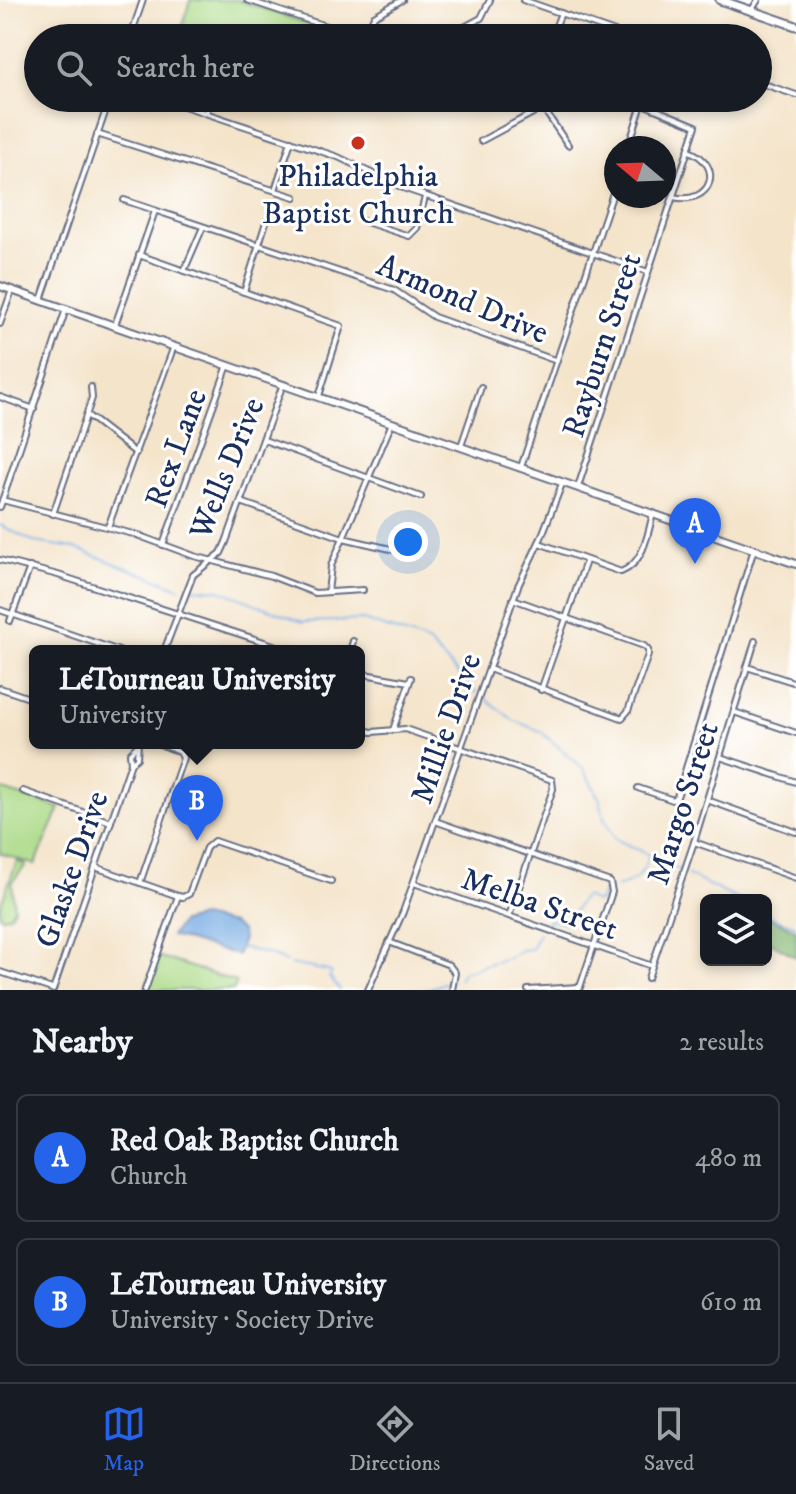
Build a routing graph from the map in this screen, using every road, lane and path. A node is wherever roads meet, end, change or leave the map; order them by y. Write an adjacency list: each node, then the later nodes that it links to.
1 (143, 0): 13 (street)
2 (247, 0): 14 (street)
3 (402, 0): 10 (street)
4 (490, 0): 16 (street)
5 (523, 0): 12 (street)
6 (720, 0): 11 (main road)
7 (751, 0): 11 (street)
8 (758, 0): 11 (street)
9 (380, 3): 10 (street)
10 (383, 10): 15 (street)
11 (751, 11): 19 (main road)
12 (561, 13): 17 (street); 18 (street)
13 (135, 24)
14 (320, 24)
15 (370, 24)
16 (470, 24)
17 (557, 24)
18 (592, 24)
19 (796, 26)
20 (772, 87): 21 (street)
21 (796, 95)
22 (105, 112): 29 (street)
23 (203, 112): 28 (street)
24 (535, 112): 32 (street)
25 (546, 112): 33 (street)
26 (639, 112): 30 (street)
27 (666, 112): 34 (street, Rayburn Street)
28 (206, 113): 31 (street)
29 (97, 134): 36 (street); 55 (street)
30 (632, 136)
31 (291, 141): 36 (street); 37 (street)
32 (481, 141)
33 (568, 145)
34 (689, 151): 35 (street, Rayburn Street); 39 (street)
35 (676, 188)
36 (275, 190): 38 (street)
37 (425, 196): 44 (street); 48 (street)
38 (295, 197)
39 (676, 197)
40 (124, 200): 43 (street, Armond Drive)
41 (608, 208): 48 (street)
42 (669, 208): 51 (street, Rayburn Street)
43 (155, 211): 46 (street, Armond Drive); 49 (street)
44 (363, 221)
45 (266, 222): 47 (street)
46 (203, 227): 47 (street, Armond Drive); 50 (street)
47 (259, 245): 54 (street); 60 (street, Armond Drive)
48 (593, 252): 51 (street); 60 (street)
49 (139, 255): 50 (street); 58 (street)
50 (184, 271): 54 (street)
51 (648, 272): 76 (street, Rayburn Street)
52 (0, 286): 53 (street)
53 (12, 290): 55 (street); 57 (street)
54 (244, 292): 65 (street)
55 (41, 300): 56 (street)
56 (66, 309): 58 (street); 67 (street)
57 (0, 324)
58 (115, 325): 59 (street)
59 (174, 346): 61 (street); 72 (street)
60 (557, 361): 73 (street)
61 (228, 365): 62 (street); 86 (street, Rex Lane)
62 (283, 384): 65 (street); 70 (street, Wells Drive)
63 (91, 387): 68 (street)
64 (481, 387): 71 (street)
65 (319, 396): 69 (street)
66 (0, 397): 67 (street)
67 (34, 409): 78 (street)
68 (87, 415): 72 (street); 82 (street)
69 (393, 422): 71 (street); 74 (street)
70 (264, 440): 74 (street); 79 (street, Wells Drive)
71 (461, 446): 73 (street)
72 (136, 453): 83 (street)
73 (521, 467): 75 (street)
74 (369, 478): 77 (street); 84 (street)
75 (563, 482): 76 (street); 85 (street, Millie Drive)
76 (578, 487): 81 (street)
77 (421, 497)
78 (2, 500): 80 (street); 82 (street)
79 (241, 502): 84 (street); 90 (street, Wells Drive)
80 (0, 507)
81 (653, 513): 87 (street); 91 (street)
82 (53, 514): 83 (street)
83 (108, 527): 86 (street)
84 (343, 538): 88 (street); 95 (street)
85 (539, 543): 91 (street); 96 (street, Millie Drive)
86 (163, 545): 90 (street)
87 (754, 549): 92 (street); 124 (street)
88 (395, 550)
89 (0, 560): 93 (street)
90 (212, 561): 95 (street); 98 (street, Wells Drive)
91 (586, 561): 100 (street)
92 (796, 564)
93 (30, 567): 98 (street); 99 (street)
94 (363, 590): 95 (street)
95 (328, 592)
96 (513, 599): 100 (street); 109 (street, Millie Drive)
97 (0, 610): 99 (street)
98 (178, 612): 105 (street, Wells Drive); 106 (street)
99 (13, 614): 101 (street); 104 (street)
100 (566, 619): 113 (street); 113 (street)
101 (10, 621)
102 (353, 641): 107 (street)
103 (755, 641): 108 (street, Margo Street)
104 (102, 645)
105 (166, 645)
106 (274, 645)
107 (352, 645)
108 (747, 667): 111 (street); 115 (street, Margo Street)
109 (489, 669): 113 (street); 119 (street, Millie Drive)
110 (365, 674): 117 (street)
111 (796, 683)
112 (0, 688): 114 (street)
113 (541, 690)
114 (29, 698)
115 (734, 712): 118 (street); 122 (street, Margo Street)
116 (365, 730): 117 (street)
117 (393, 730): 119 (street)
118 (796, 733)
119 (461, 748): 127 (street, Millie Drive); 131 (street)
120 (138, 749): 128 (street, Glaske Drive)
121 (174, 749): 135 (street)
122 (720, 757): 123 (street); 126 (street, Margo Street)
123 (796, 782)
124 (638, 788)
125 (23, 791): 128 (street)
126 (707, 800): 129 (street); 130 (street, Margo Street)
127 (435, 821): 131 (street); 136 (street, Millie Drive)
128 (111, 822): 132 (street, Glaske Drive)
129 (796, 832)
130 (694, 842): 133 (street); 141 (street, Margo Street)
131 (531, 854): 138 (street); 140 (street)
132 (95, 867): 135 (street); 145 (street, Glaske Drive)
133 (796, 878)
134 (331, 881): 137 (street)
135 (140, 883): 137 (street)
136 (414, 883): 138 (street, Melba Street); 139 (street, Millie Drive)
137 (178, 896): 146 (street)
138 (509, 916): 140 (street, Melba Street)
139 (389, 942): 147 (street, Millie Drive); 148 (street)
140 (592, 944): 141 (street, Melba Street); 144 (street)
141 (652, 966): 143 (street, Margo Street)
142 (0, 972): 145 (street)
143 (648, 978)
144 (579, 989): 149 (street)
145 (53, 990)
146 (145, 990)
147 (368, 990)
148 (452, 990)
149 (528, 990)

